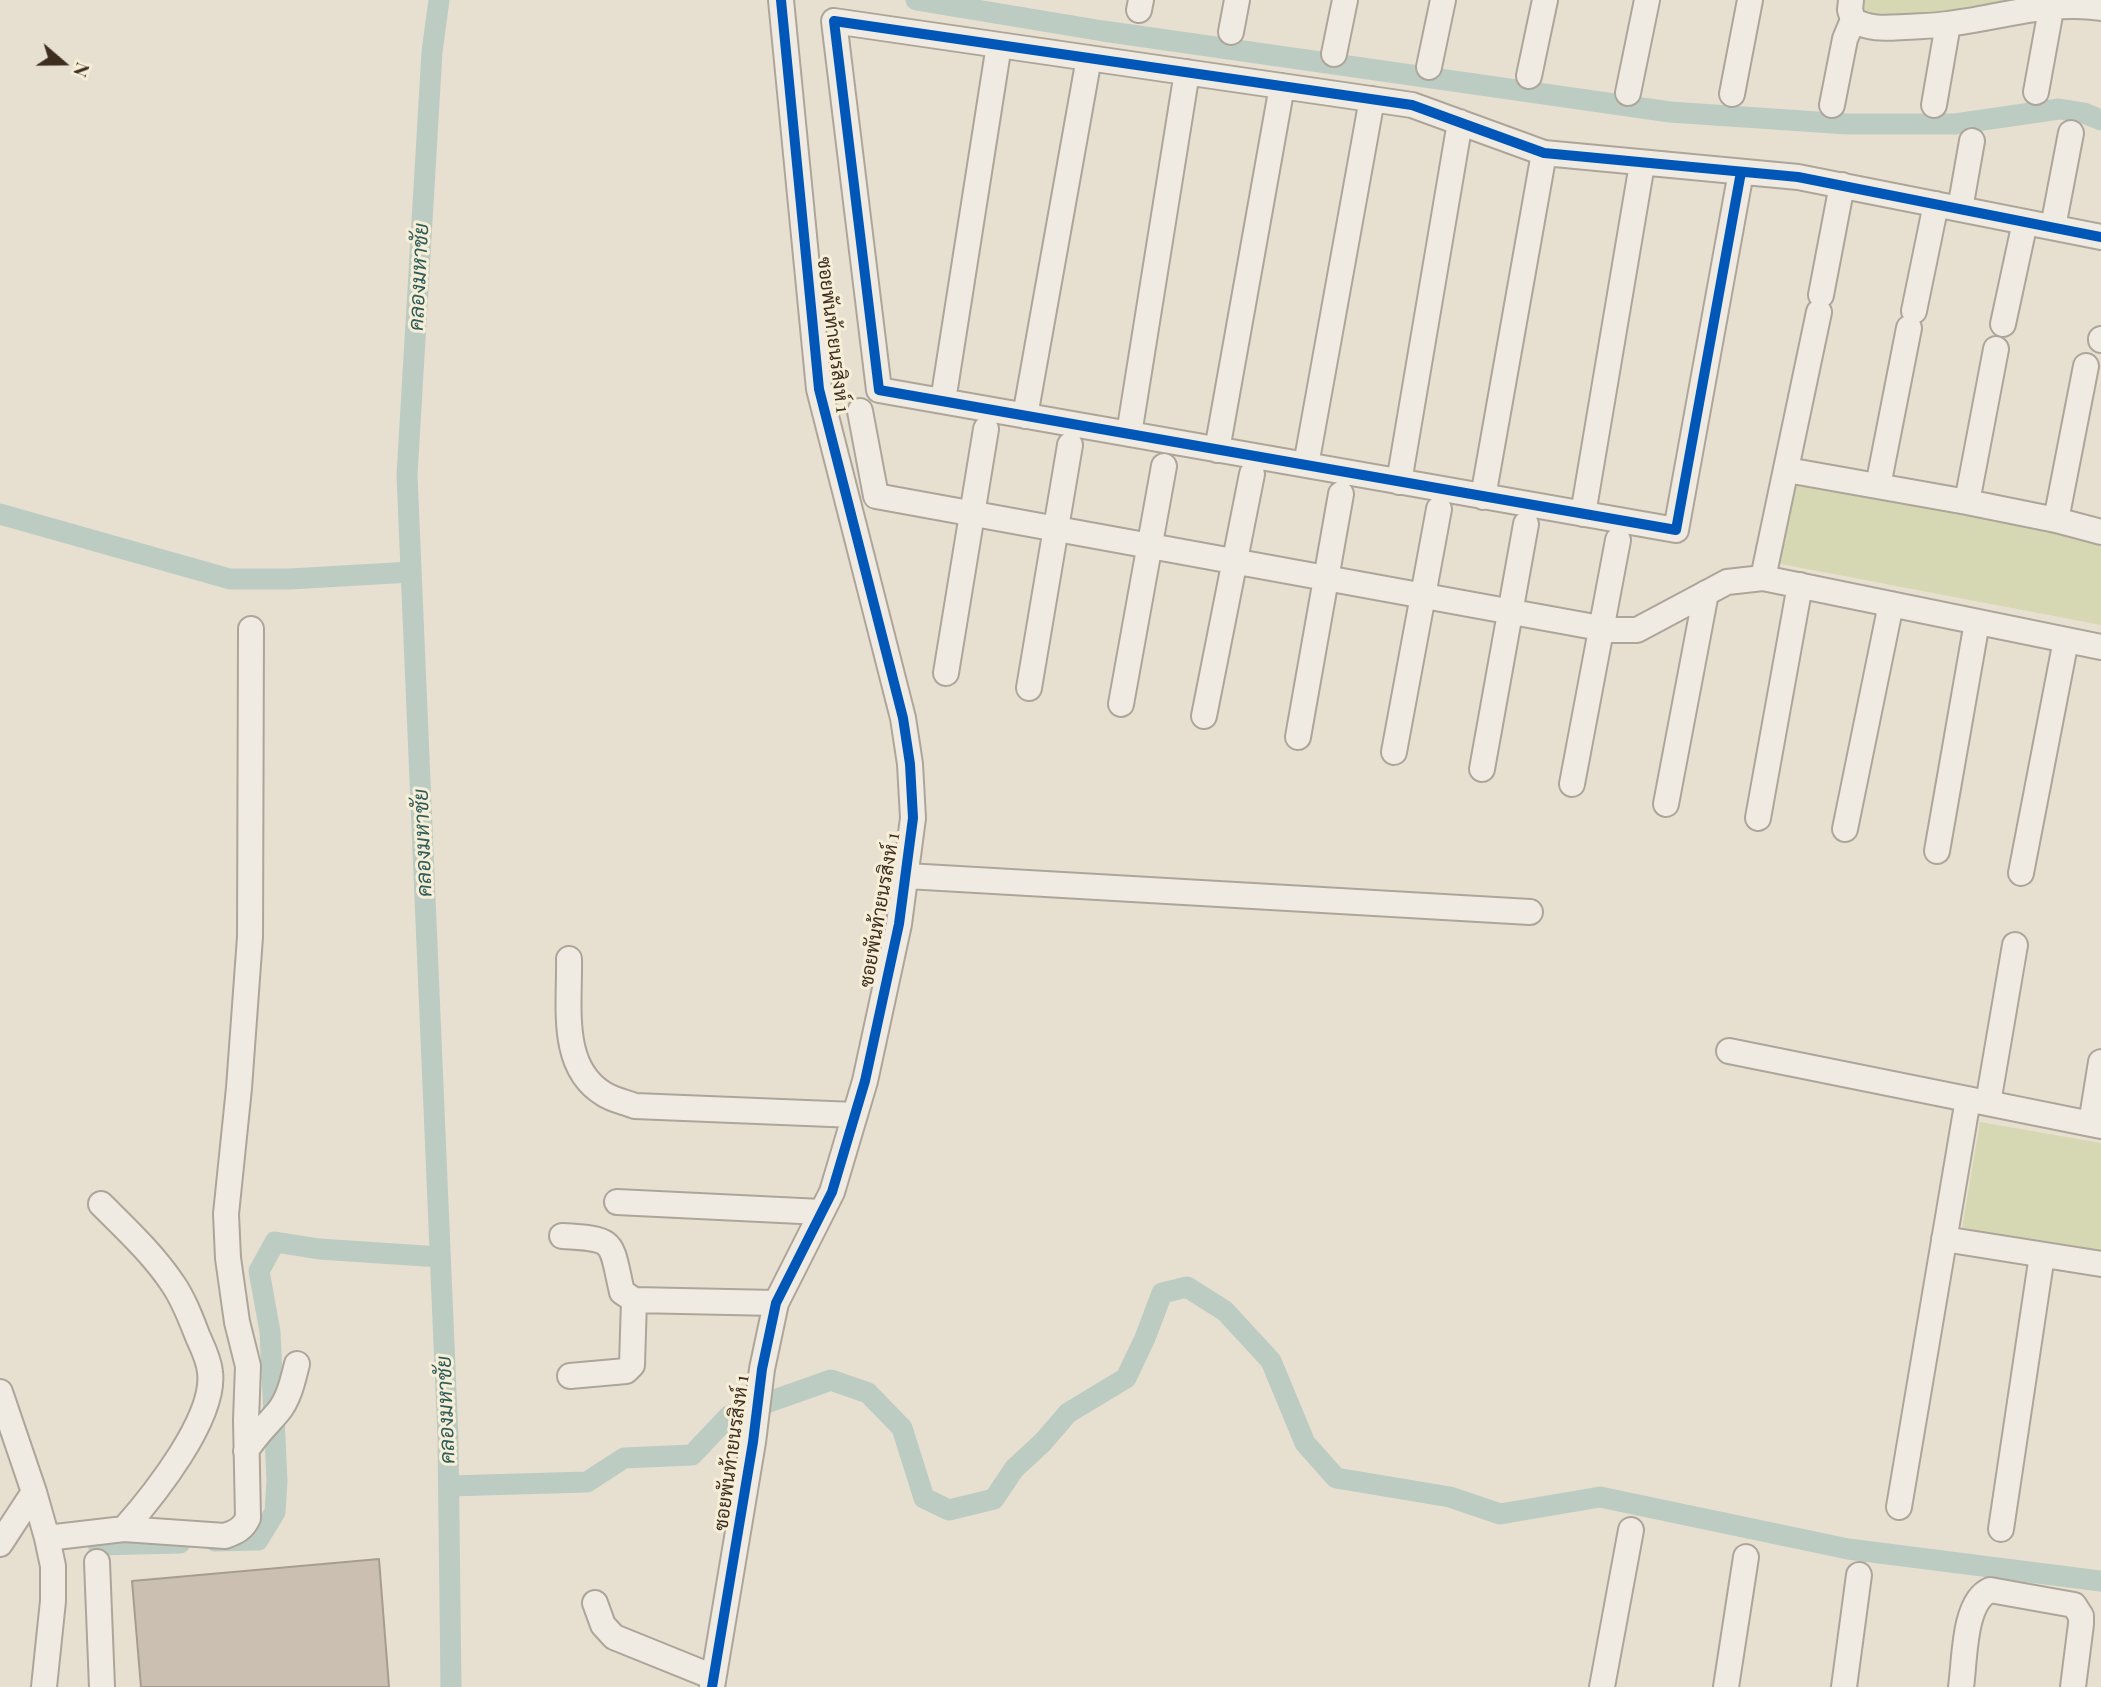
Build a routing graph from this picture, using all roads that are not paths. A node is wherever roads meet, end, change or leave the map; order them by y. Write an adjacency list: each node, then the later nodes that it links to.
1 (1237, 0): 12 (street)
2 (1345, 0): 14 (street)
3 (1443, 0): 16 (street)
4 (1545, 0): 18 (street)
5 (1647, 0): 21 (street)
6 (1750, 0): 22 (street)
7 (781, 3): 91 (street, ซอยพันท้ายนรสิงห์ 1)
8 (2052, 4): 9 (street); 11 (street); 20 (street)
9 (2101, 8)
10 (1852, 10): 11 (street); 24 (street)
11 (1948, 24): 25 (street)
12 (1231, 32)
13 (999, 45): 15 (street); 40 (street); 40 (street)
14 (1334, 54)
15 (1089, 58): 17 (street); 42 (street)
16 (1429, 68)
17 (1187, 72): 19 (street); 44 (street)
18 (1529, 76)
19 (1282, 86): 23 (street); 46 (street)
20 (2036, 92)
21 (1628, 93)
22 (1732, 94)
23 (1372, 99): 26 (street); 47 (street)
24 (1832, 105)
25 (1934, 105)
26 (1460, 122): 29 (street); 51 (street)
27 (2071, 133): 35 (street)
28 (1972, 141): 33 (street)
29 (1544, 153): 30 (street); 54 (street)
30 (1642, 164): 31 (street); 58 (street)
31 (1741, 172): 32 (street); 58 (street)
32 (1842, 185): 33 (street); 49 (street)
33 (1948, 206): 34 (street); 52 (street)
34 (2025, 222): 35 (street); 37 (street)
35 (2053, 227): 36 (street)
36 (2101, 237)
37 (2003, 324)
38 (1996, 349): 55 (street)
39 (2086, 366): 59 (street)
40 (943, 401): 42 (street)
41 (860, 411): 57 (street)
42 (1026, 416): 44 (street)
43 (986, 429): 57 (street)
44 (1129, 434): 46 (street)
45 (1070, 445): 61 (street)
46 (1217, 450): 47 (street)
47 (1306, 465): 51 (street)
48 (1164, 466): 64 (street)
49 (1787, 470): 52 (street); 67 (street)
50 (1252, 474): 65 (street)
51 (1399, 482): 54 (street)
52 (1878, 486): 55 (street)
53 (1341, 494): 66 (street)
54 (1483, 496): 58 (street)
55 (1967, 502): 59 (street)
56 (1439, 509): 70 (street)
57 (972, 514): 61 (street); 78 (street)
58 (1583, 514)
59 (2056, 520): 62 (street)
60 (1526, 524): 72 (street)
61 (1056, 529): 64 (street); 79 (street)
62 (2101, 532)
63 (1618, 540): 75 (street)
64 (1150, 546): 65 (street); 80 (street)
65 (1235, 562): 66 (street); 81 (street)
66 (1326, 578): 70 (street); 82 (street)
67 (1763, 578): 68 (street); 69 (street)
68 (1800, 585): 71 (street); 87 (street)
69 (1706, 593): 75 (street); 86 (street)
70 (1423, 596): 72 (street); 83 (street)
71 (1891, 604): 73 (street); 88 (street)
72 (1510, 612): 75 (street); 84 (street)
73 (1977, 622): 76 (street); 89 (street)
74 (251, 629): 112 (street)
75 (1602, 629): 85 (street)
76 (2066, 640): 77 (street); 90 (street)
77 (2101, 648)
78 (946, 673)
79 (1030, 688)
80 (1121, 704)
81 (1204, 716)
82 (1298, 737)
83 (1394, 752)
84 (1482, 769)
85 (1572, 784)
86 (1666, 804)
87 (1758, 818)
88 (1845, 829)
89 (1937, 851)
90 (2021, 873)
91 (907, 876): 92 (street); 98 (street, ซอยพันท้ายนรสิงห์ 1)
92 (1530, 912)
93 (2015, 945): 97 (street)
94 (569, 959): 98 (street)
95 (1729, 1051): 97 (street)
96 (2101, 1062): 99 (street)
97 (1978, 1101): 99 (street); 104 (street)
98 (855, 1115): 102 (street, ซอยพันท้ายนรสิงห์ 1)
99 (2096, 1125)
100 (617, 1202): 102 (street)
101 (101, 1204): 115 (street)
102 (821, 1212): 108 (street, ซอยพันท้ายนรสิงห์ 1)
103 (562, 1236): 107 (street)
104 (1944, 1240): 105 (street); 114 (street)
105 (2042, 1255): 106 (street); 116 (street)
106 (2101, 1264)
107 (634, 1300): 108 (street); 110 (street)
108 (776, 1303): 124 (street, ซอยพันท้ายนรสิงห์ 1)
109 (297, 1364): 112 (street)
110 (570, 1376)
111 (0, 1392): 113 (street)
112 (246, 1451): 115 (street)
113 (34, 1492): 118 (street); 119 (street)
114 (1899, 1507)
115 (124, 1529): 118 (street)
116 (2001, 1529)
117 (1631, 1530): 127 (street)
118 (47, 1538): 125 (street)
119 (0, 1544)
120 (1746, 1557): 128 (street)
121 (97, 1562): 126 (street)
122 (1859, 1575): 129 (street)
123 (595, 1603): 124 (street)
124 (713, 1682)
125 (44, 1687)
126 (102, 1687)
127 (1602, 1687)
128 (1726, 1687)
129 (1844, 1687)
130 (1961, 1687): 131 (street)
131 (2073, 1687)

